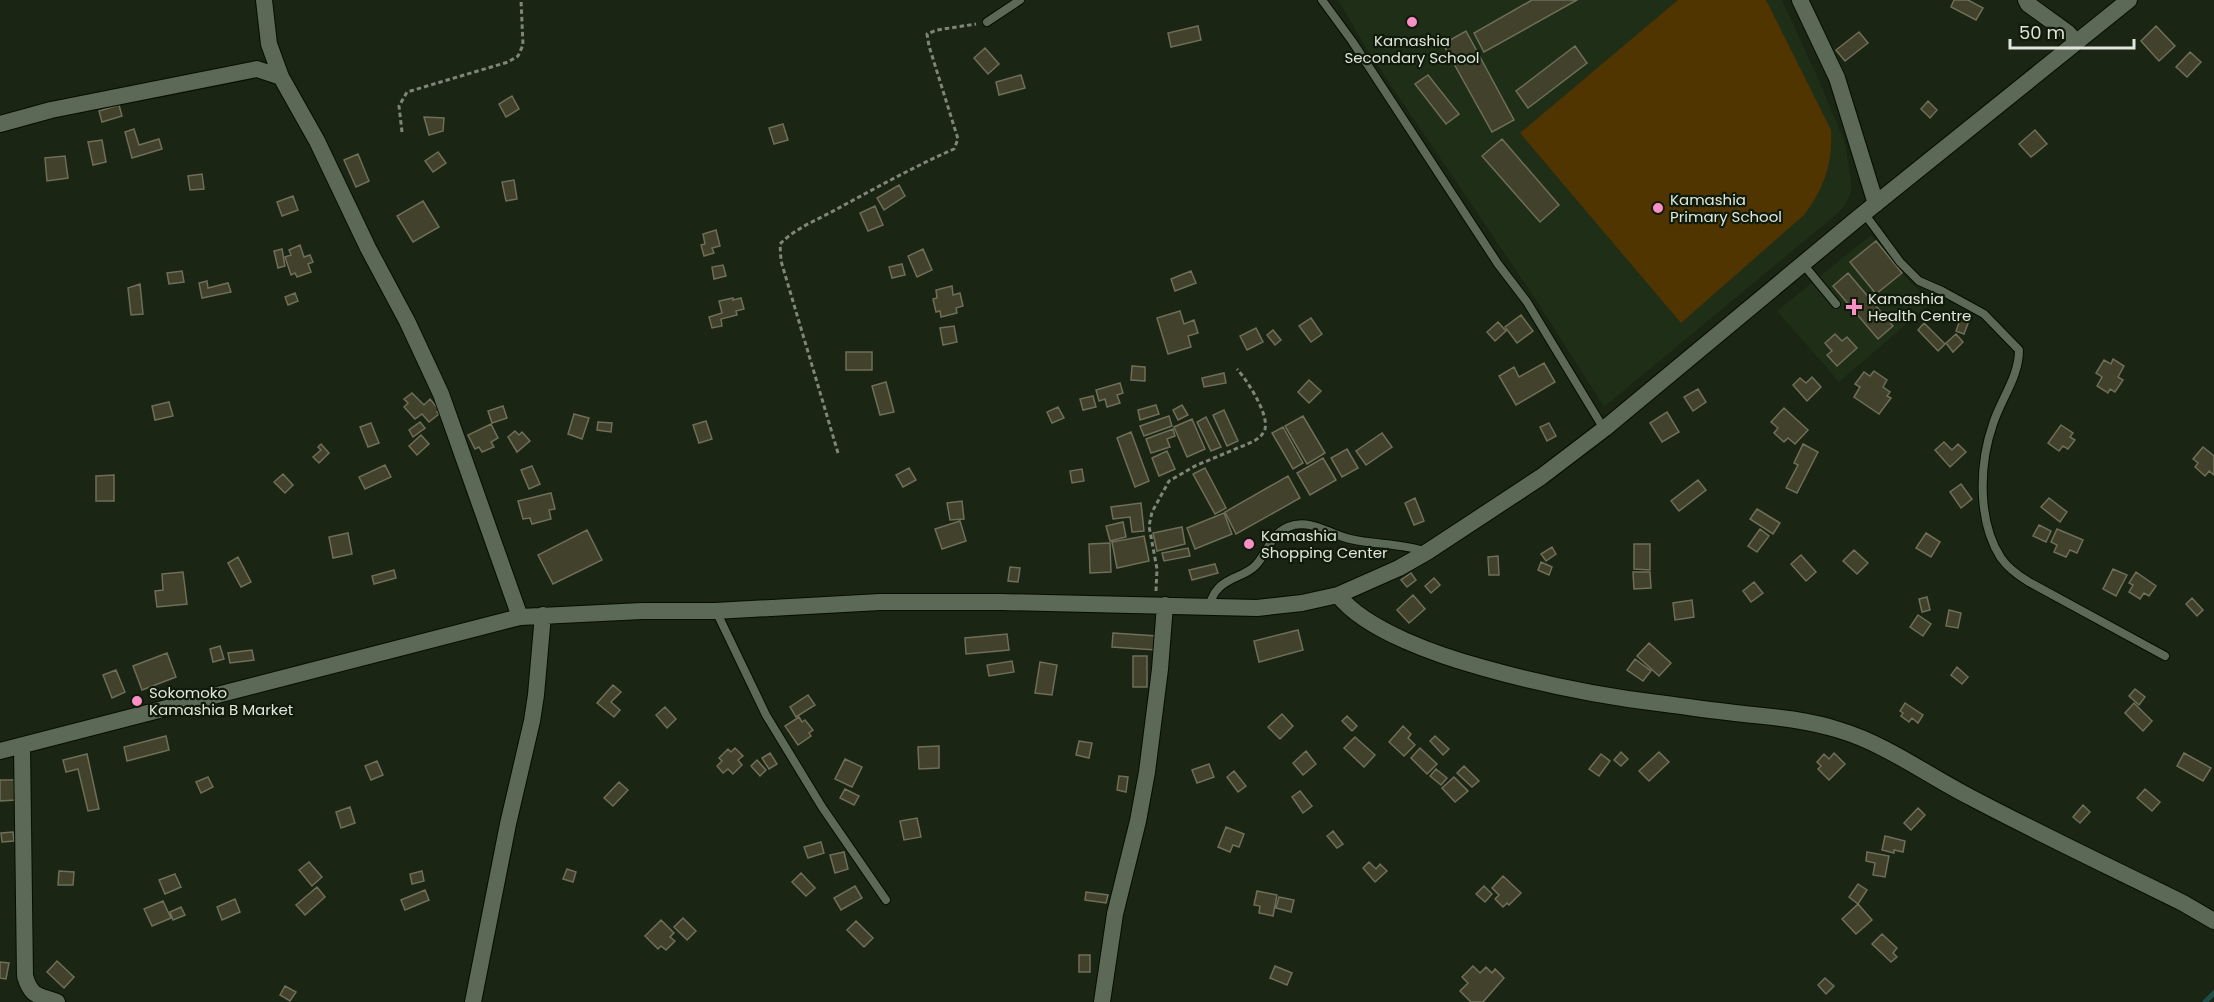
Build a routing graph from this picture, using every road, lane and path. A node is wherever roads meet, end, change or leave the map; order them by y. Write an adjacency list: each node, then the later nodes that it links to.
1 (264, 0): 10 (street)
2 (520, 0): 12 (path)
3 (1020, 0): 8 (lane)
4 (1322, 0): 17 (lane)
5 (1800, 0): 13 (street)
6 (2026, 0): 9 (street)
7 (2121, 2): 9 (street)
8 (987, 22): 18 (path)
9 (2076, 42): 13 (street)
10 (281, 77): 11 (street); 25 (street)
11 (0, 124)
12 (402, 132)
13 (1870, 208): 14 (street); 26 (lane)
14 (1803, 264): 15 (lane); 17 (street)
15 (1836, 304)
16 (1237, 369): 21 (path)
17 (1604, 429): 19 (street)
18 (838, 453)
19 (1427, 552): 20 (street); 22 (lane)
20 (1338, 595): 22 (street); 30 (street)
21 (1160, 605): 22 (street); 23 (street); 33 (street)
22 (1209, 606)
23 (715, 611): 24 (street); 29 (lane)
24 (543, 615): 25 (street); 32 (street)
25 (520, 617): 27 (street)
26 (2165, 656)
27 (22, 746): 28 (street); 31 (street)
28 (0, 752)
29 (886, 900)
30 (2214, 921)
31 (57, 1002)
32 (473, 1002)
33 (1102, 1002)

